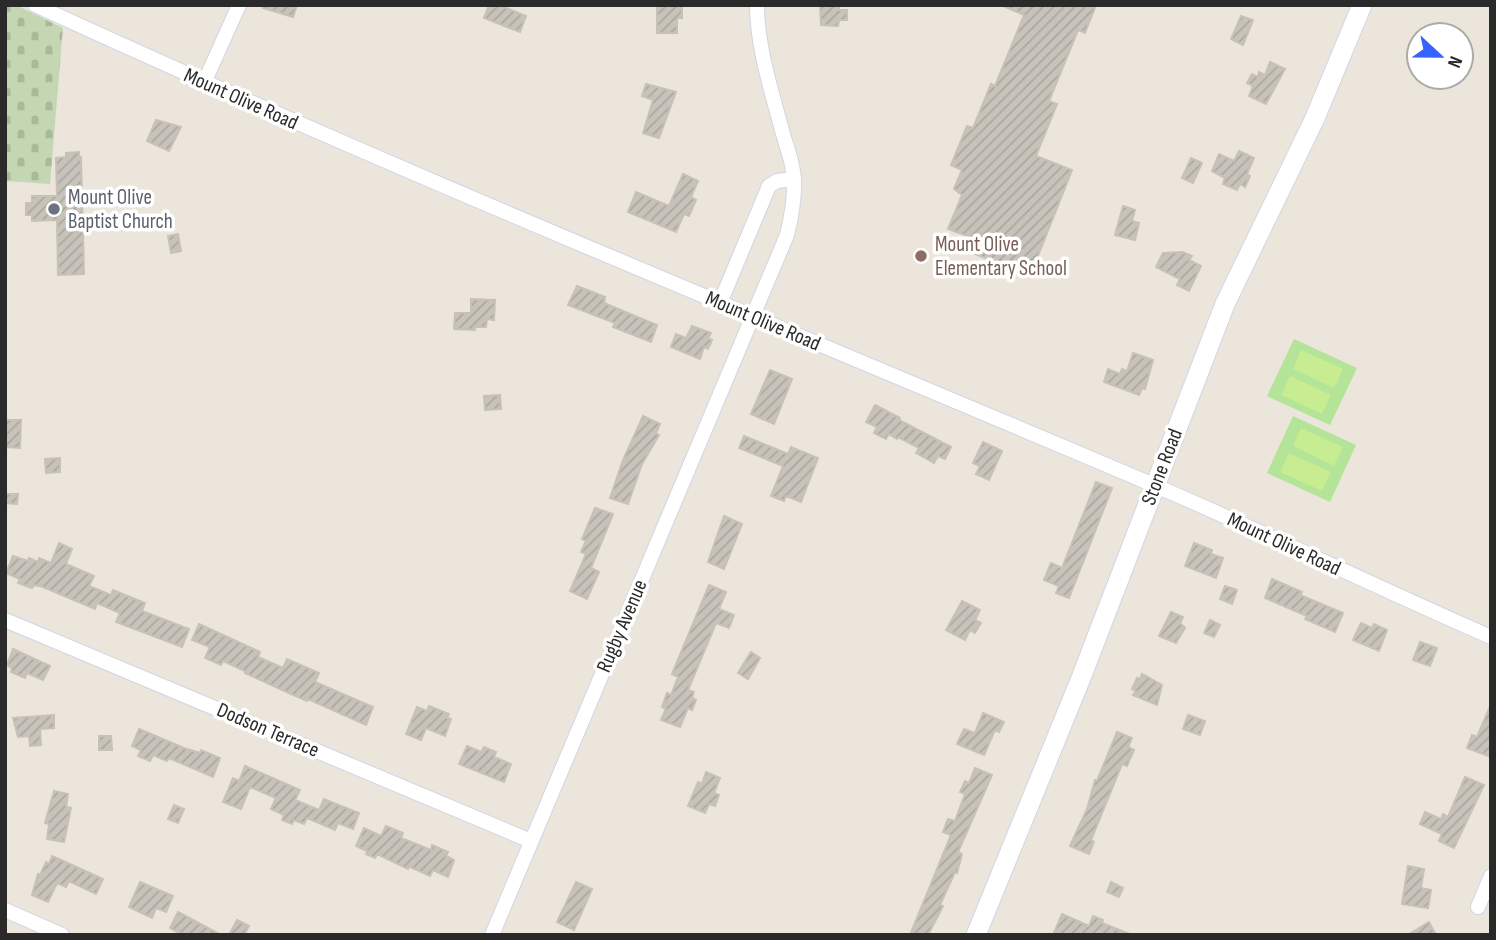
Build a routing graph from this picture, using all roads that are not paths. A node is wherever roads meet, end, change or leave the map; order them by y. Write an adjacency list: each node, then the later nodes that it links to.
1 (35, 5): 5 (street, Mount Olive Road)
2 (239, 5): 5 (street)
3 (757, 5): 6 (street, Rugby Avenue)
4 (1362, 5): 9 (street, Stone Road)
5 (204, 83): 7 (street, Mount Olive Road)
6 (793, 179): 7 (street); 8 (street, Rugby Avenue)
7 (720, 303): 8 (street, Mount Olive Road)
8 (753, 317): 9 (street, Mount Olive Road); 12 (street, Rugby Avenue)
9 (1154, 485): 11 (street, Mount Olive Road); 18 (street, Stone Road)
10 (5, 620): 12 (street, Dodson Terrace)
11 (1491, 637)
12 (531, 841): 17 (street, Rugby Avenue)
13 (1491, 876): 14 (street)
14 (1478, 907)
15 (5, 910): 16 (street)
16 (62, 935)
17 (492, 935)
18 (976, 935)

